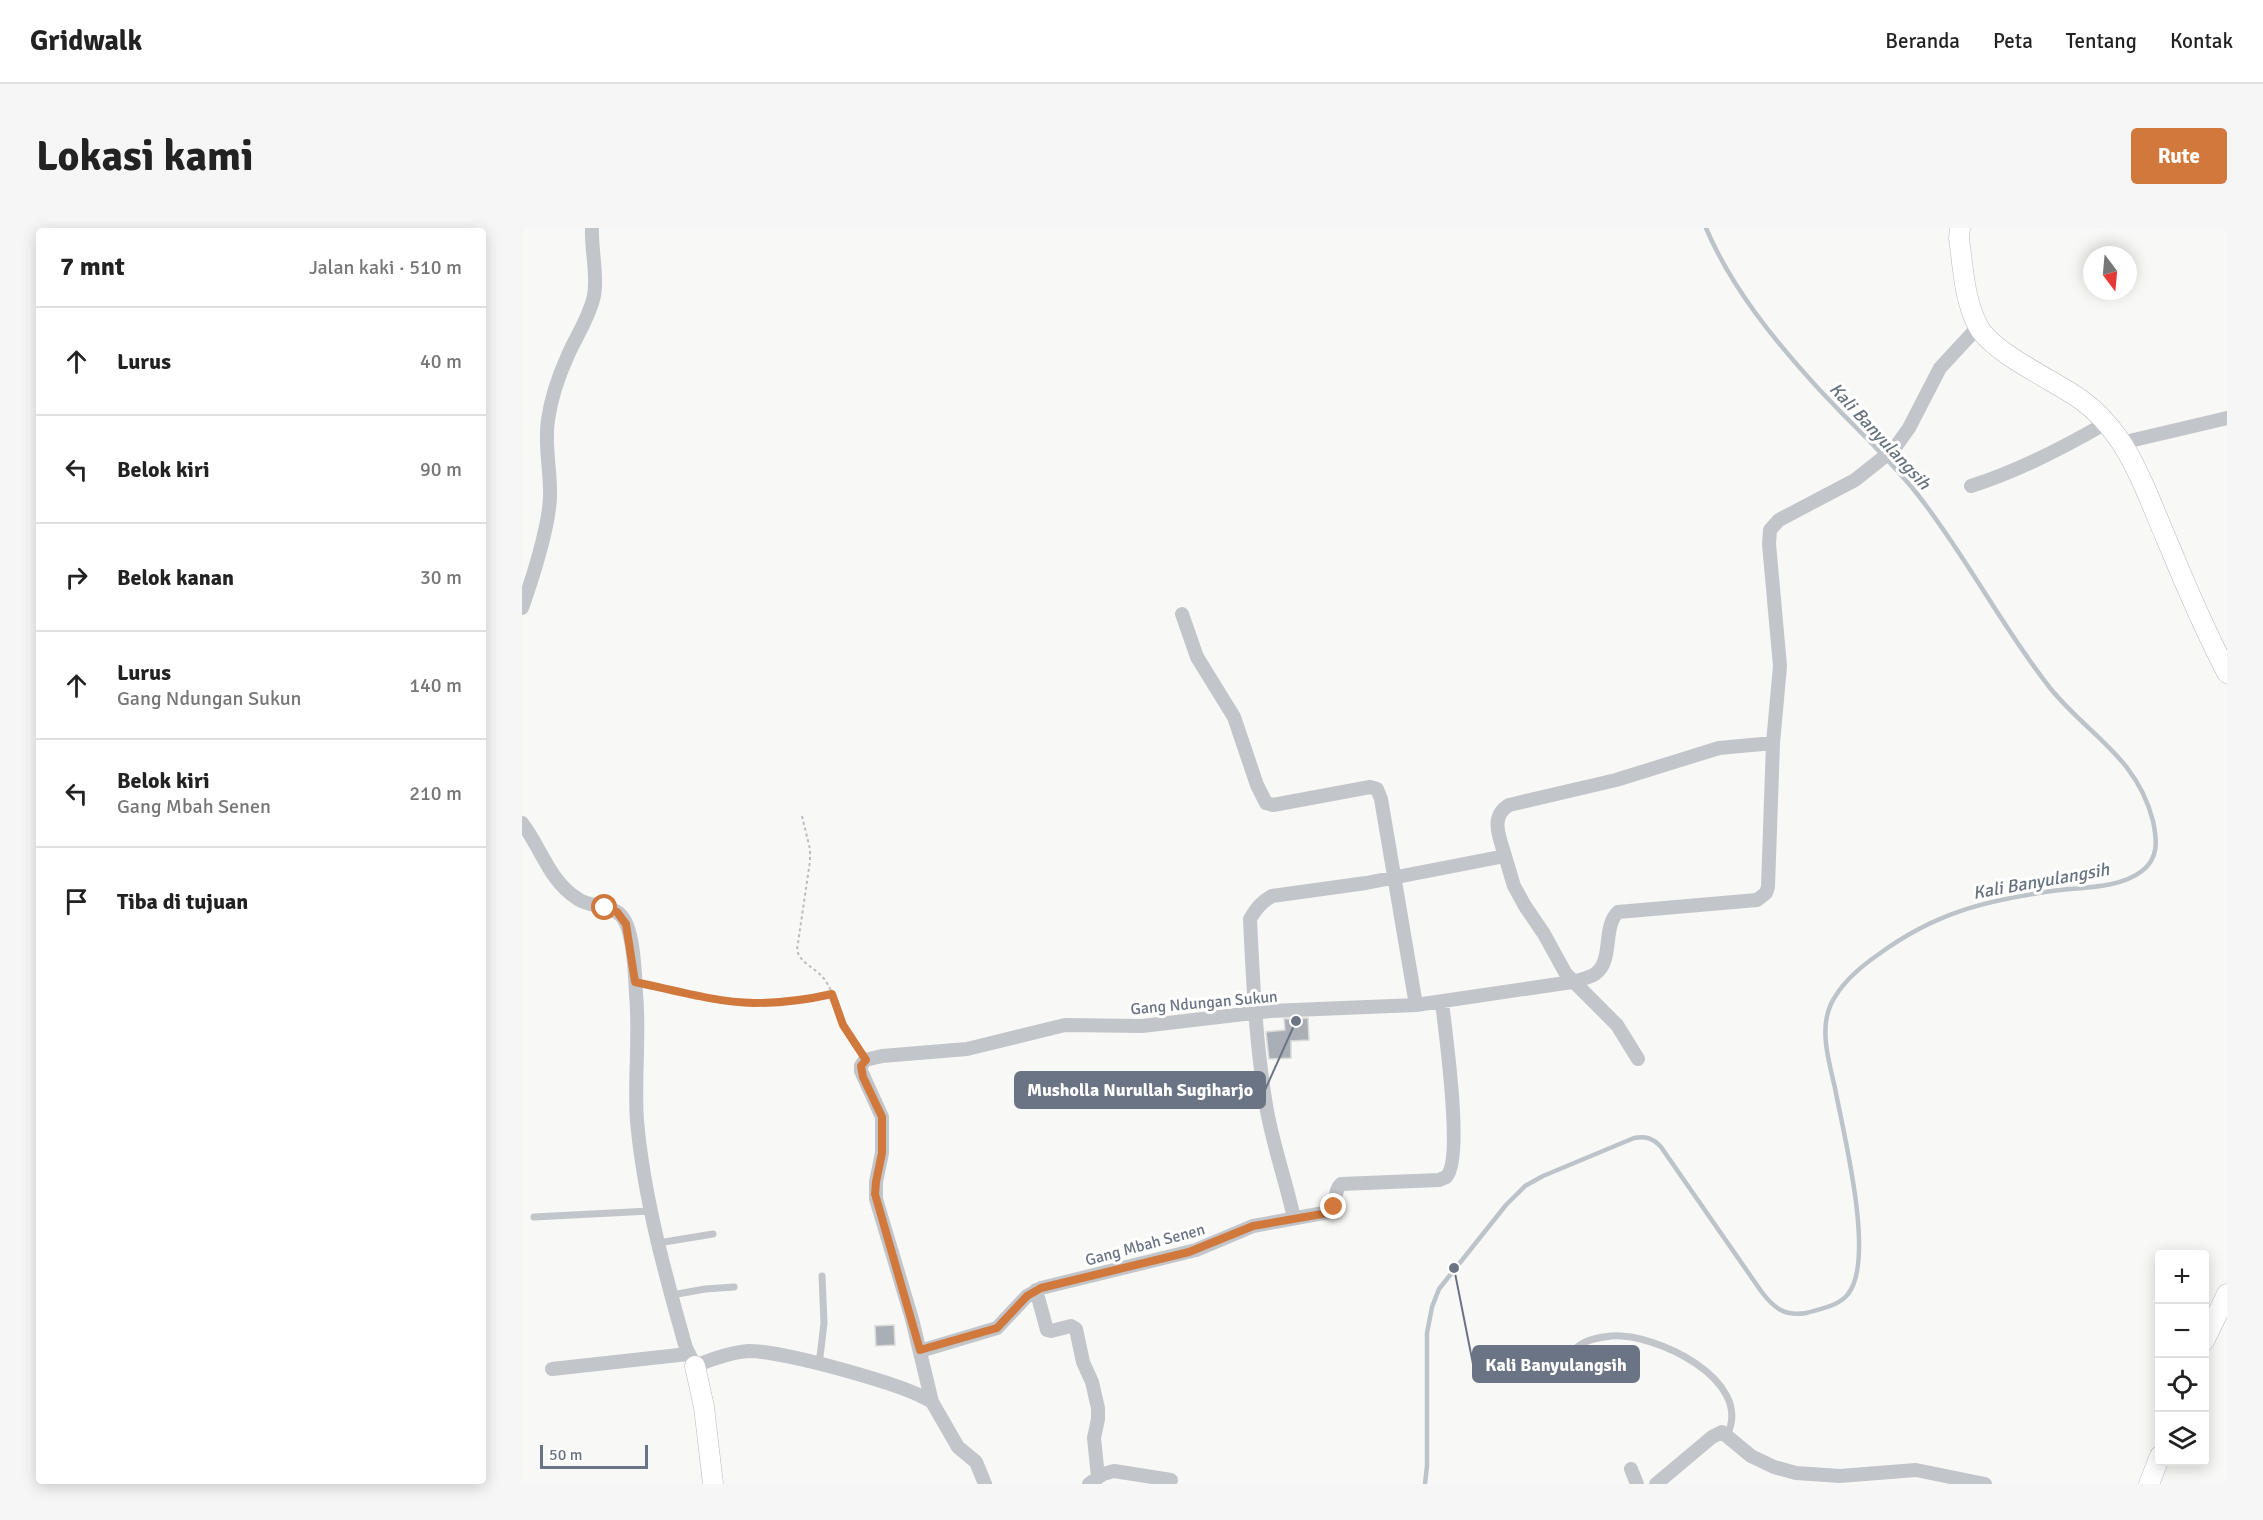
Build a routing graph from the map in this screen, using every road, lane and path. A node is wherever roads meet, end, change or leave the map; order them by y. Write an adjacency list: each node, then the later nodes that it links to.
1 (592, 228): 7 (street)
2 (1960, 228): 3 (street)
3 (1978, 327): 5 (street); 10 (street)
4 (2227, 418): 5 (street)
5 (2113, 432): 6 (street); 9 (street)
6 (1971, 486)
7 (522, 608)
8 (1182, 614): 14 (street)
9 (2227, 674)
10 (1773, 743): 13 (street); 16 (street, Gang Ndungan Sukun)
11 (802, 816): 17 (path)
12 (522, 823): 15 (street)
13 (1505, 856): 14 (street); 16 (street)
14 (1395, 877): 19 (street); 20 (street)
15 (635, 982): 17 (path); 23 (street)
16 (1572, 982): 18 (street, Gang Ndungan Sukun); 21 (street)
17 (832, 994): 22 (path)
18 (1442, 1002): 19 (street, Gang Ndungan Sukun); 25 (street, Gang Mbah Senen)
19 (1416, 1005): 20 (street, Gang Ndungan Sukun)
20 (1255, 1013): 22 (street, Gang Ndungan Sukun); 25 (street)
21 (1638, 1059)
22 (866, 1060): 34 (street)
23 (650, 1211): 24 (lane); 27 (street)
24 (534, 1217)
25 (1294, 1218): 30 (street, Gang Mbah Senen)
26 (713, 1234): 27 (lane)
27 (658, 1243): 32 (street)
28 (822, 1276): 37 (lane)
29 (735, 1287): 32 (lane)
30 (1036, 1290): 34 (street, Gang Mbah Senen); 43 (street)
31 (2227, 1294): 33 (street)
32 (672, 1295): 36 (street)
33 (2209, 1332)
34 (920, 1350): 39 (street)
35 (1524, 1358): 40 (lane)
36 (692, 1360): 37 (street); 38 (street); 45 (street)
37 (819, 1365): 39 (street)
38 (552, 1369)
39 (932, 1402): 46 (street)
40 (1727, 1435): 48 (street); 49 (street)
41 (2156, 1466): 50 (street)
42 (1631, 1469): 47 (street)
43 (1093, 1480): 44 (street)
44 (1171, 1480)
45 (713, 1484)
46 (985, 1484)
47 (1637, 1484)
48 (1656, 1484)
49 (1985, 1484)
50 (2149, 1484)

